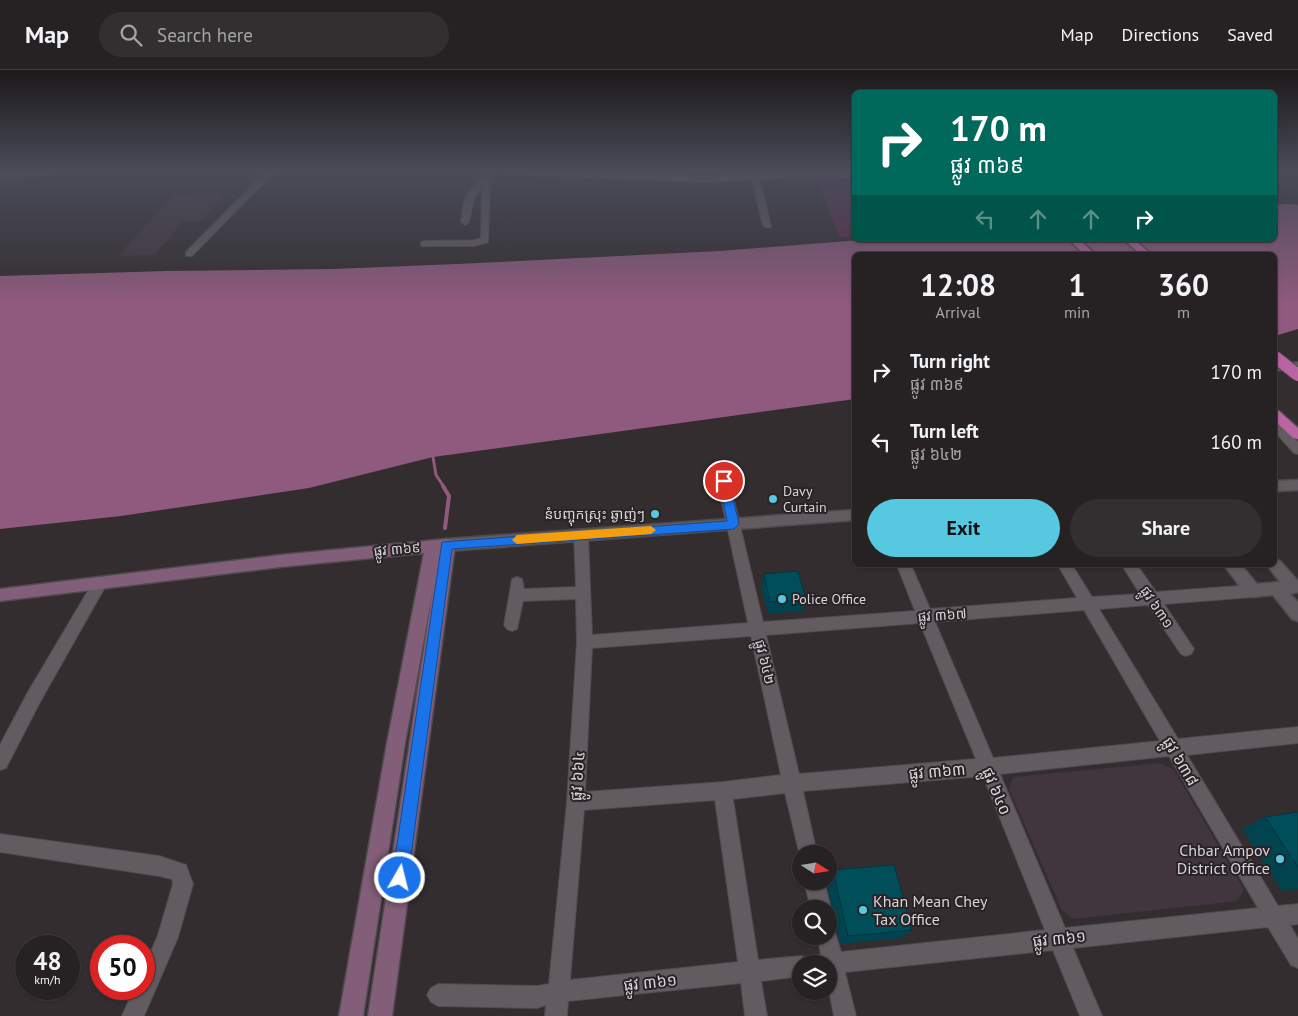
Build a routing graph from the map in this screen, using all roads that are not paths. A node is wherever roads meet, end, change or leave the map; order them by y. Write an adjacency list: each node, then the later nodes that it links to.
1 (227, 215): 12 (street)
2 (466, 215): 5 (street)
3 (485, 215): 9 (street)
4 (765, 215): 6 (street)
5 (465, 222)
6 (768, 226)
7 (1076, 242): 10 (highway)
8 (1131, 242): 11 (highway)
9 (424, 244)
10 (1088, 252)
11 (1143, 252)
12 (189, 254)
13 (1277, 358): 16 (highway, bridge)
14 (1298, 365): 15 (street)
15 (1277, 368)
16 (1298, 375)
17 (1277, 424): 19 (highway)
18 (1277, 425): 20 (street)
19 (1296, 432)
20 (1298, 450)
21 (722, 471): 25 (street, ផ្លូវ ៦៤២)
22 (1298, 485): 23 (street)
23 (1277, 486)
24 (852, 515): 25 (street, ផ្លូវ ៣៦៩)
25 (734, 524): 26 (street, ផ្លូវ ៣៦៩); 44 (street, ផ្លូវ ៦៤២)
26 (581, 535): 27 (street, ផ្លូវ ៣៦៩); 37 (street, ផ្លូវ ៦៦៤)
27 (440, 546): 33 (main road, ផ្លូវ ៣៦៩); 67 (main road); 68 (main road)
28 (905, 567): 42 (street, ផ្លូវ ៦៤០)
29 (1066, 567): 40 (street, ផ្លូវ ៦៣៨)
30 (1130, 567): 39 (street, ផ្លូវ ៦៣១)
31 (1234, 567): 36 (street)
32 (1277, 567): 34 (street)
33 (100, 583): 38 (main road, ផ្លូវ ៣៦៩); 49 (street)
34 (1296, 587): 35 (street, ផ្លូវ ៣៦៧)
35 (1277, 589): 36 (street, ផ្លូវ ៣៦៧); 41 (street)
36 (1252, 591): 39 (street, ផ្លូវ ៣៦៧)
37 (583, 592): 43 (street); 45 (street, ផ្លូវ ៦៦៤)
38 (0, 595)
39 (1152, 599): 40 (street, ផ្លូវ ៣៦៧); 46 (street, ផ្លូវ ៦៣១)
40 (1088, 604): 42 (street, ផ្លូវ ៣៦៧); 48 (street, ផ្លូវ ៦៣៨)
41 (1298, 614)
42 (924, 616): 44 (street, ផ្លូវ ៣៦៧); 50 (street, ផ្លូវ ៦៤០)
43 (512, 625)
44 (758, 629): 45 (street, ផ្លូវ ៣៦៧); 51 (street, ផ្លូវ ៦៤២)
45 (585, 642): 53 (street, ផ្លូវ ៦៦៤)
46 (1186, 649)
47 (1298, 734): 48 (street, ផ្លូវ ៣៦៣)
48 (1174, 749): 50 (street, ផ្លូវ ៣៦៣); 57 (street, ផ្លូវ ៦៣៨)
49 (0, 762)
50 (987, 767): 51 (street, ផ្លូវ ៣៦៣); 58 (street, ផ្លូវ ៦៤០)
51 (792, 783): 52 (street, ផ្លូវ ៣៦៣); 55 (street, ផ្លូវ ៦៤២)
52 (723, 791): 53 (street, ផ្លូវ ៣៦៣); 62 (street)
53 (576, 802): 63 (street, ផ្លូវ ៦៦៤)
54 (0, 843): 66 (street)
55 (806, 845)
56 (1298, 914): 57 (street, ផ្លូវ ៣៦១)
57 (1275, 917): 58 (street, ផ្លូវ ៣៦១); 59 (street, ផ្លូវ ៦៣៨)
58 (1058, 938): 60 (street, ផ្លូវ ៣៦១); 72 (street, ផ្លូវ ៦៤០)
59 (1298, 958)
60 (837, 962)
61 (792, 967): 62 (street, ផ្លូវ ៣៦១)
62 (749, 971): 63 (street, ផ្លូវ ៣៦១); 70 (street)
63 (558, 992): 65 (street, ផ្លូវ ៣៦១); 69 (street, ផ្លូវ ៦៦៤)
64 (837, 994): 71 (street)
65 (438, 995)
66 (133, 1016)
67 (351, 1016)
68 (380, 1016)
69 (556, 1016)
70 (756, 1016)
71 (845, 1016)
72 (1091, 1016)

